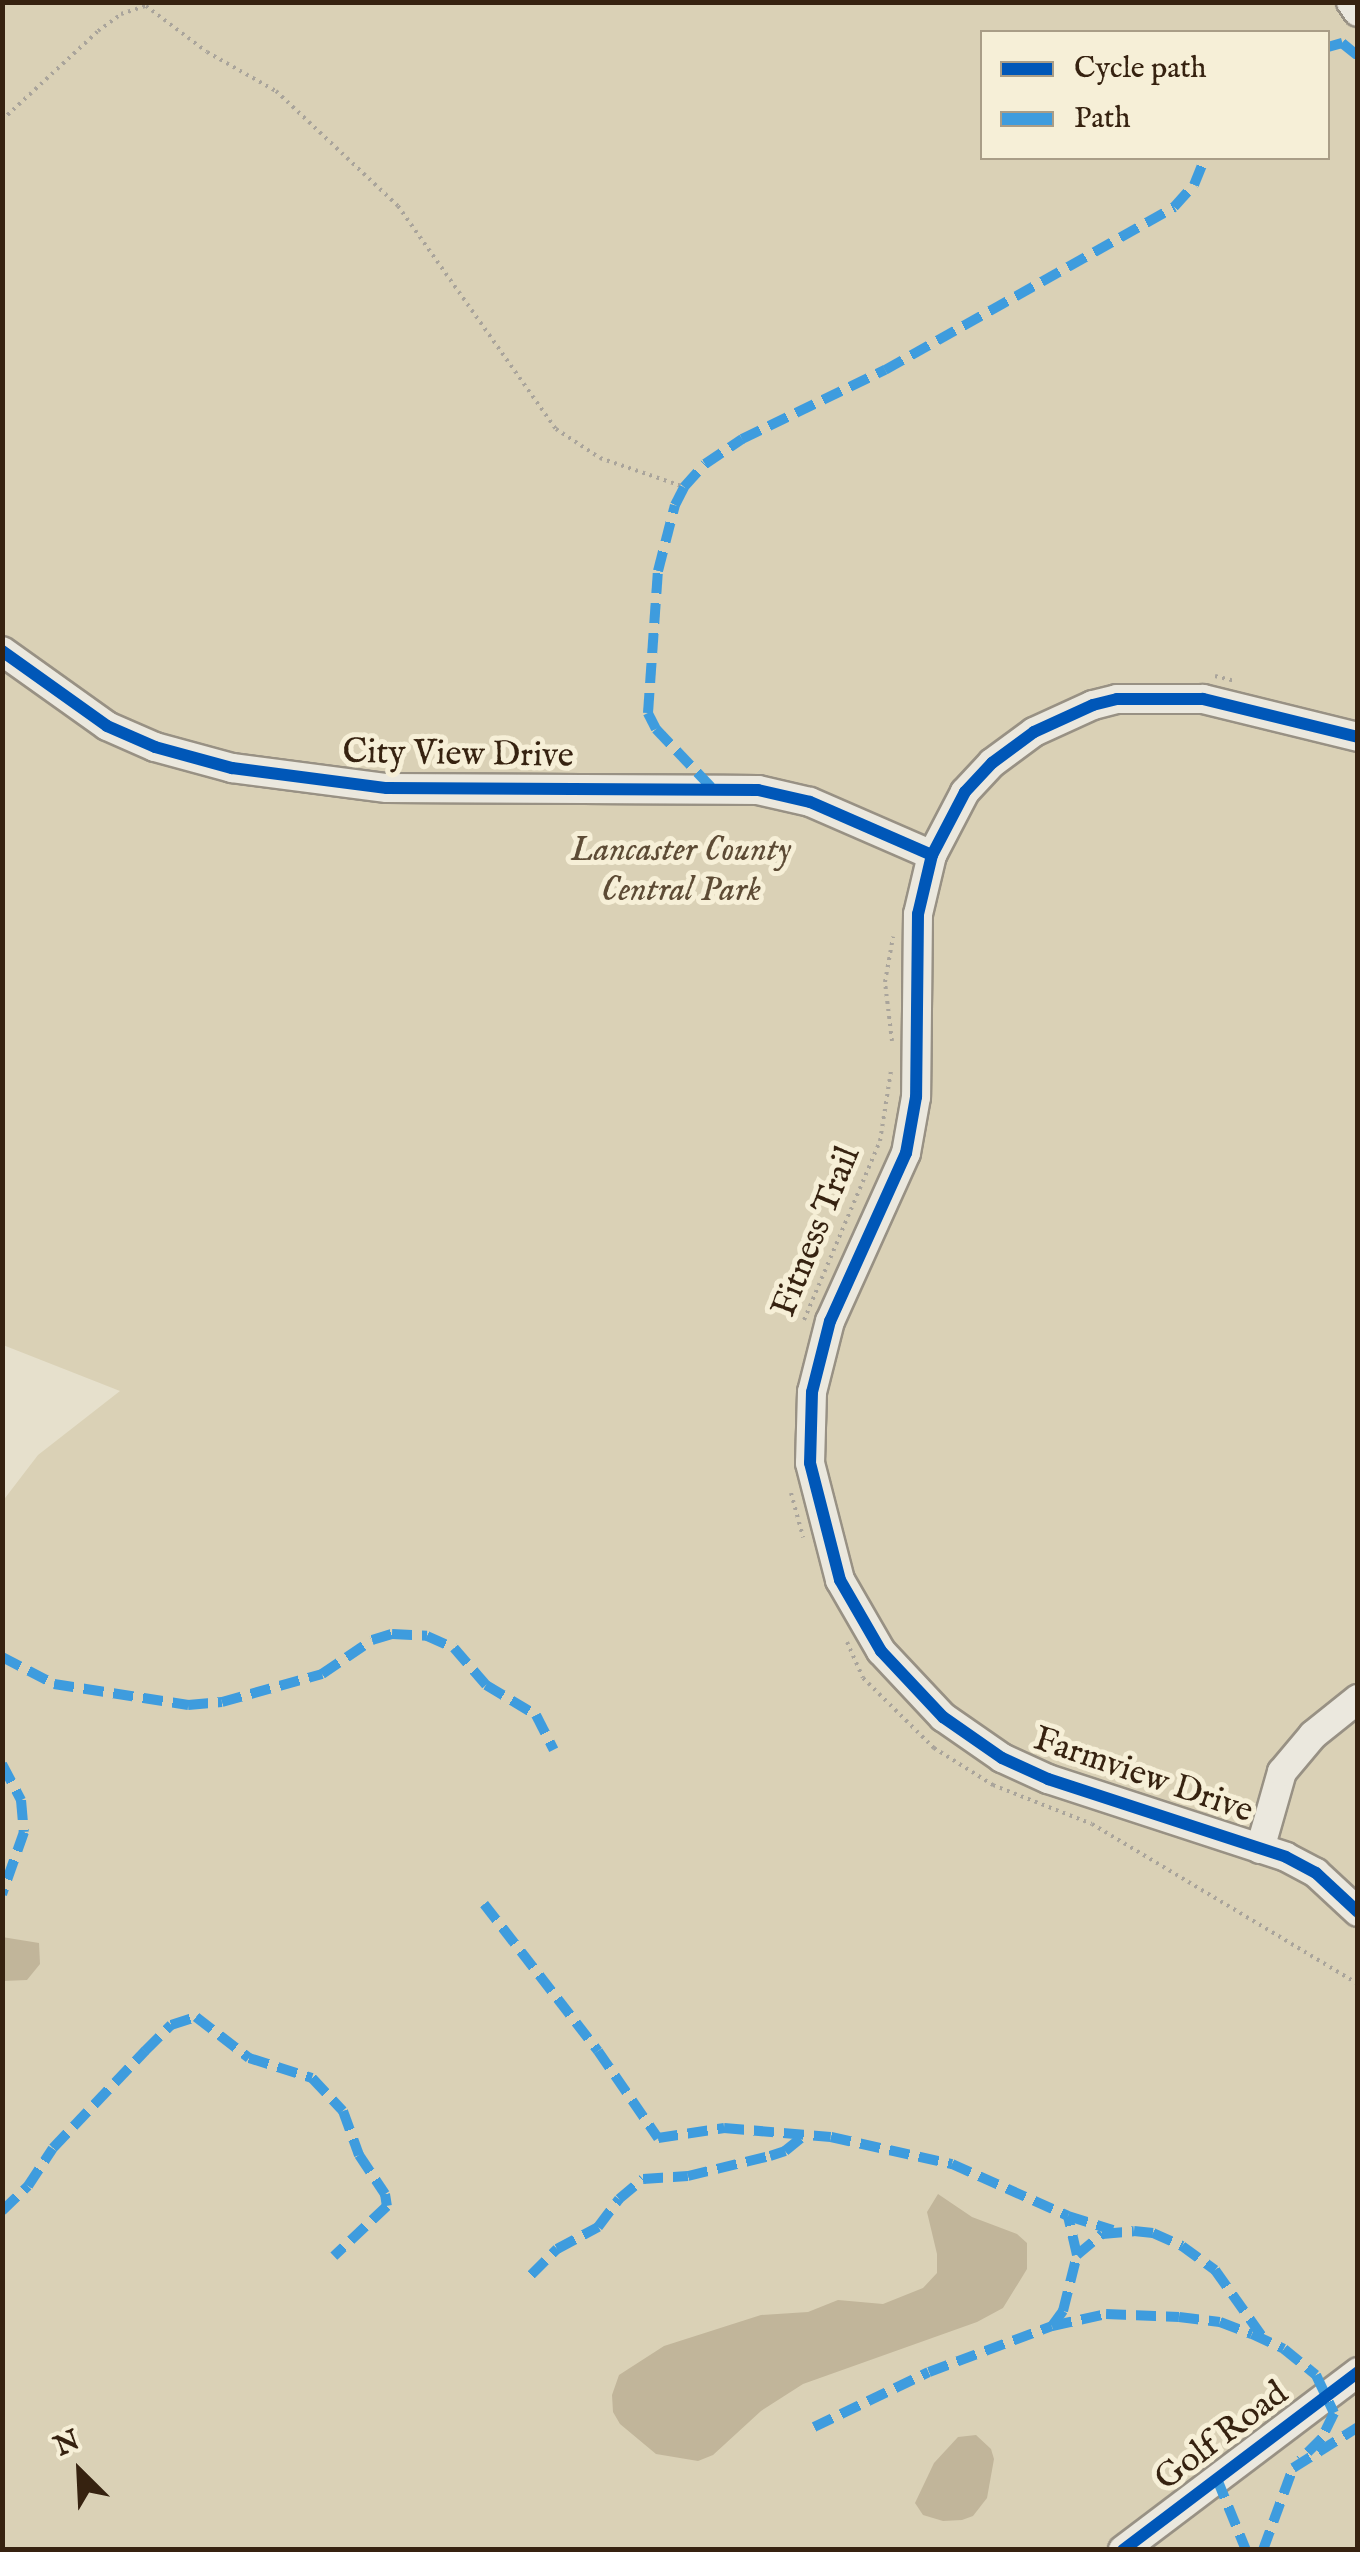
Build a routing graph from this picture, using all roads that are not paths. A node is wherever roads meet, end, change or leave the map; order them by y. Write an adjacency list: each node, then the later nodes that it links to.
1 (1352, 2): 2 (street)
2 (1358, 12)
3 (2, 651): 5 (street, City View Drive)
4 (1358, 737): 5 (street, Farmview Drive)
5 (932, 855): 7 (street, Farmview Drive)
6 (1358, 1699): 7 (street)
7 (1260, 1849): 8 (street, Farmview Drive)
8 (1358, 1912)
9 (1358, 2372): 10 (street, Golf Road)
10 (1123, 2550)

